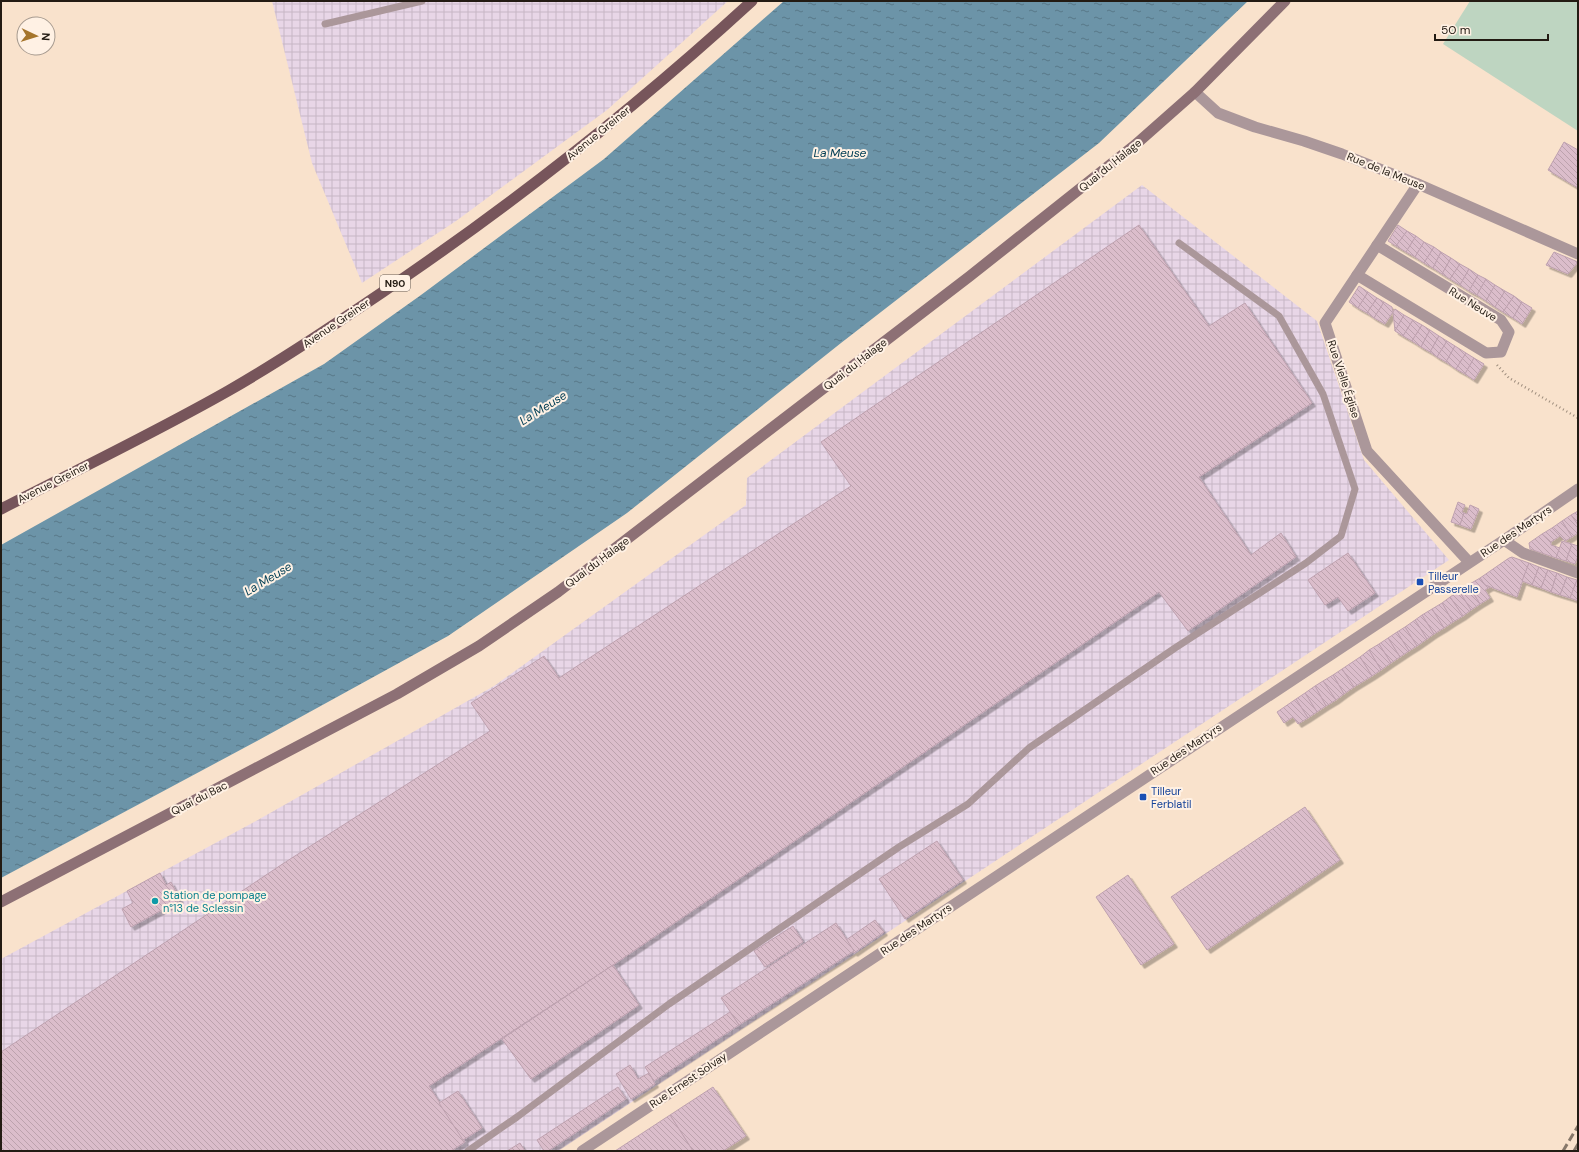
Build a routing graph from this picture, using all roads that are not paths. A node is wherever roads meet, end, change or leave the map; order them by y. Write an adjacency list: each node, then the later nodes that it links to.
1 (422, 1): 4 (lane)
2 (752, 1): 12 (main road, Avenue Greiner / N90)
3 (1285, 1): 5 (main road, Quai du Halage)
4 (325, 24)
5 (1195, 92): 6 (street, Rue de la Meuse); 16 (main road, Quai du Halage)
6 (1418, 184): 8 (street, Rue Vielle Église); 9 (street, Rue de la Meuse)
7 (1180, 243): 19 (lane)
8 (1377, 245): 10 (street, Rue Vielle Église); 10 (street, Rue Neuve)
9 (1578, 254)
10 (1357, 275): 14 (street, Rue Vielle Église)
11 (1578, 489): 13 (street, Rue des Martyrs)
12 (1, 509)
13 (1504, 540): 14 (street, Rue des Martyrs); 15 (street)
14 (1469, 562): 18 (street, Rue des Martyrs)
15 (1578, 573)
16 (397, 694): 17 (main road, Quai du Bac)
17 (1, 902)
18 (794, 1010): 20 (street, Rue Ernest Solvay)
19 (468, 1151)
20 (582, 1151)

